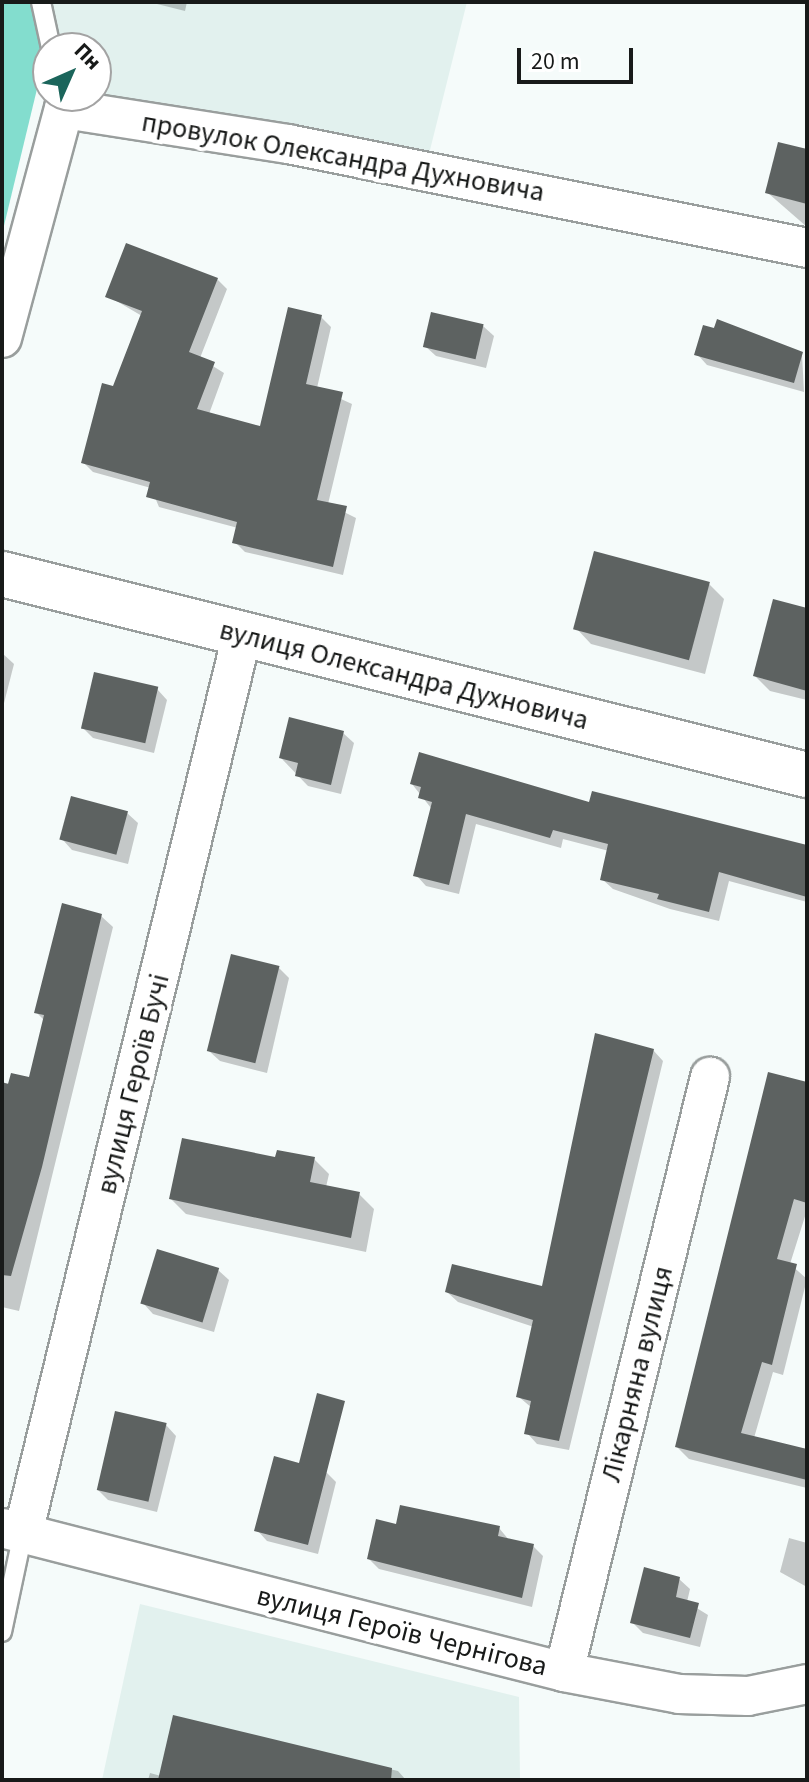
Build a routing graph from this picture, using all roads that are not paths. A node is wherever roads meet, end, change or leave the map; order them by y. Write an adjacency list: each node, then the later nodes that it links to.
1 (41, 2): 2 (lane)
2 (48, 32)
3 (112, 111): 5 (street, провулок Олександра Духновича)
4 (59, 112): 6 (street, провулок Олександра Духновича)
5 (807, 248)
6 (2, 338)
7 (2, 574): 8 (main road, вулиця Олександра Духновича)
8 (242, 635): 9 (main road, вулиця Олександра Духновича); 11 (street, вулиця Героїв Бучі)
9 (807, 775)
10 (710, 1077): 13 (street, Лікарняна вулиця)
11 (13, 1531): 12 (lane); 13 (street, вулиця Героїв Чернігова)
12 (2, 1632)
13 (564, 1672): 14 (street, вулиця Героїв Чернігова)
14 (807, 1684)

